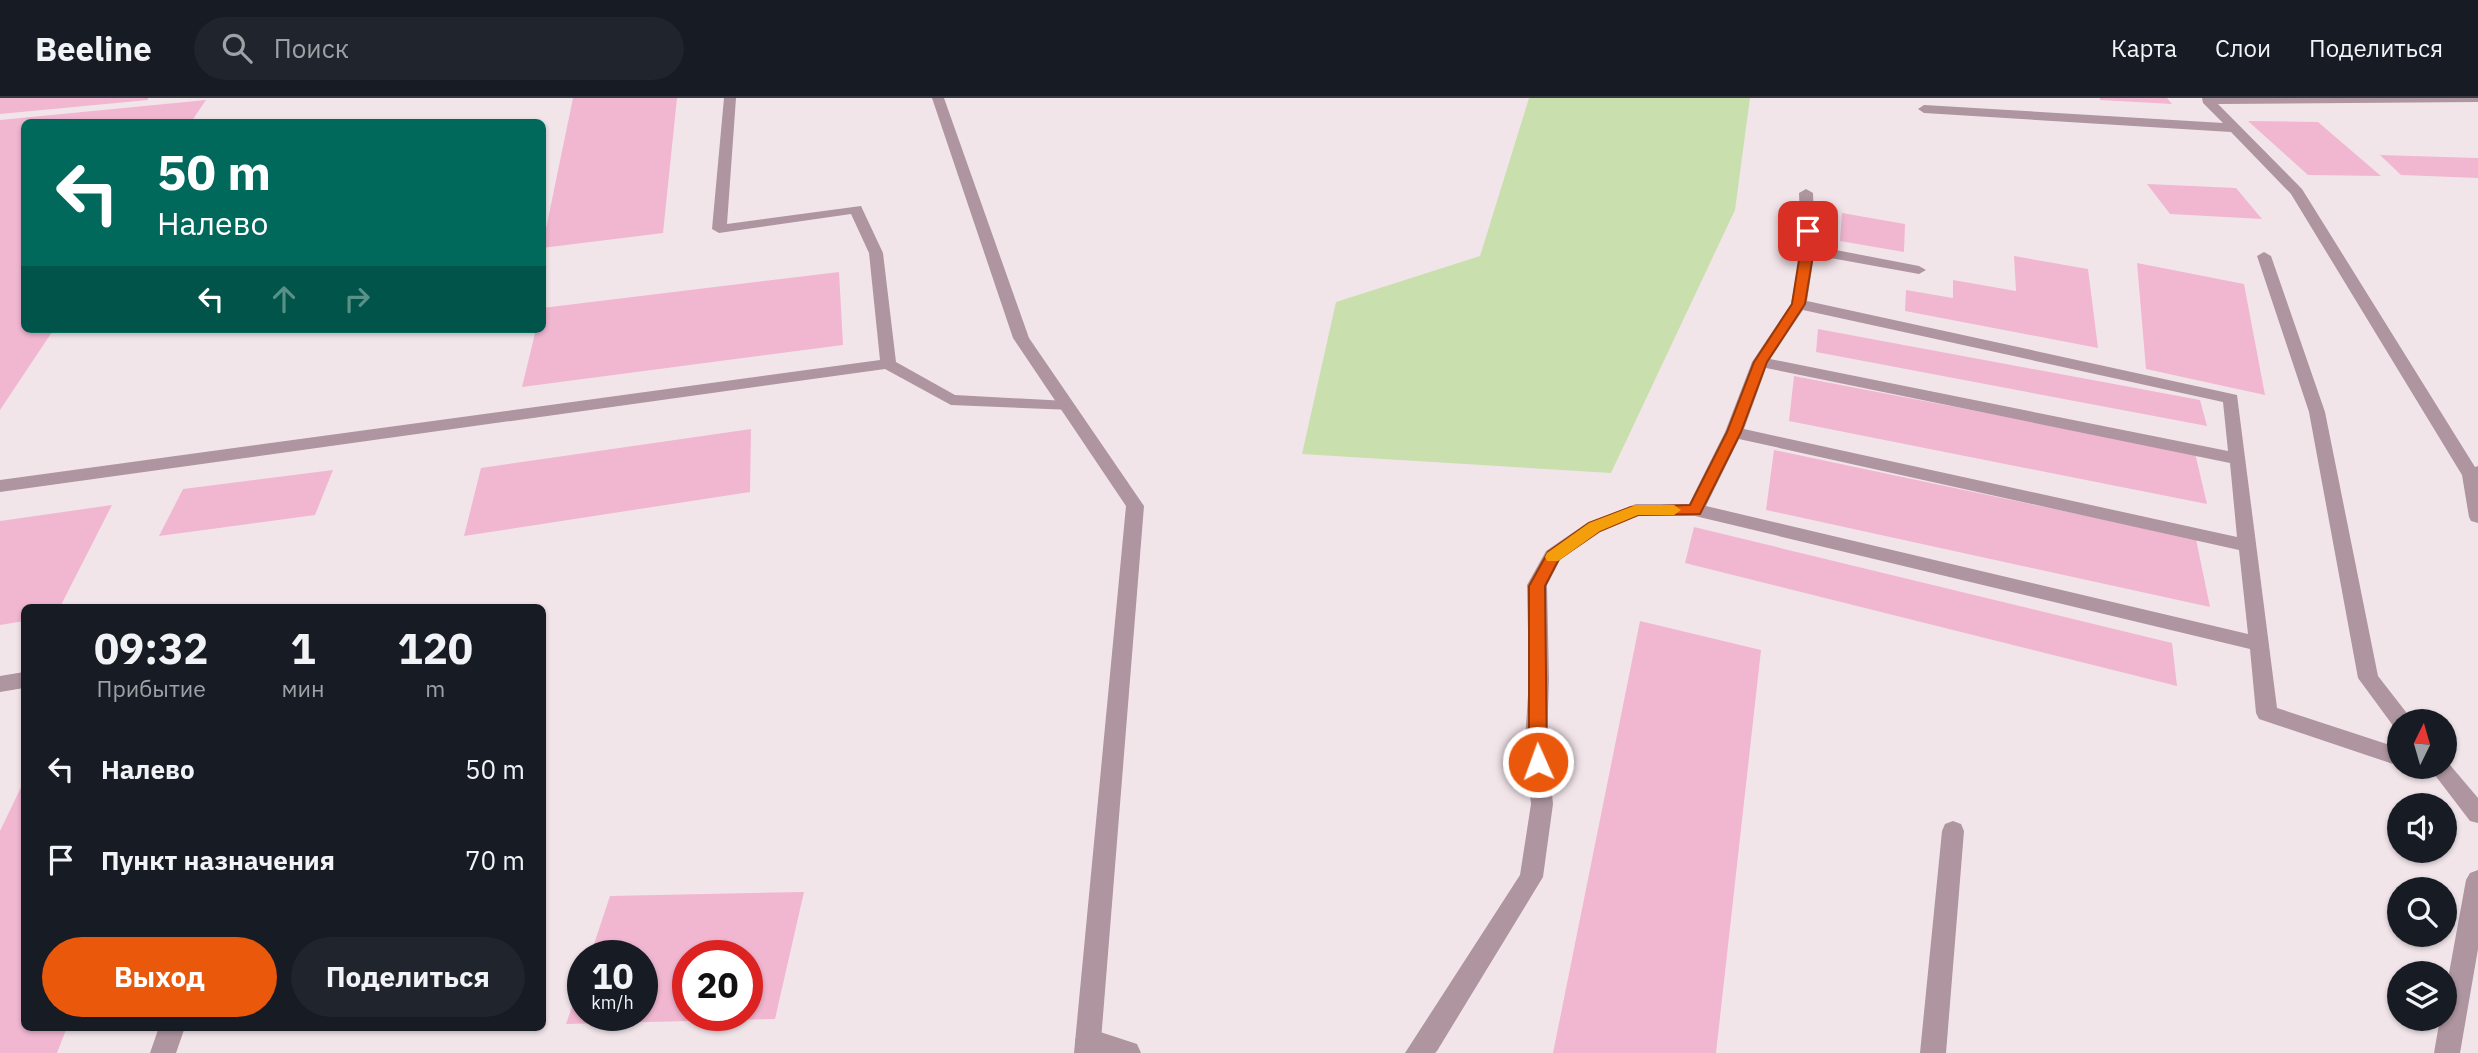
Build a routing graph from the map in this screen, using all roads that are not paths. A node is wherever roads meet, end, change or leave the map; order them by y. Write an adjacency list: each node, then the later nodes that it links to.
1 (730, 98): 13 (lane)
2 (939, 98): 14 (street)
3 (2478, 98): 4 (street)
4 (2206, 99): 6 (street)
5 (1924, 109): 6 (street)
6 (2234, 128): 17 (street)
7 (1806, 193): 8 (street)
8 (1808, 249): 10 (street); 11 (street)
9 (2264, 256): 25 (street)
10 (1919, 270)
11 (1798, 304): 12 (street); 16 (street)
12 (1760, 362): 15 (street); 16 (street)
13 (888, 364): 14 (lane); 18 (street)
14 (1067, 406): 32 (street)
15 (1734, 432): 19 (street); 21 (street)
16 (2238, 459): 21 (street)
17 (2475, 473): 20 (street)
18 (0, 486)
19 (1695, 510): 22 (street); 35 (street)
20 (2478, 517)
21 (2248, 546): 22 (street)
22 (2259, 645): 26 (street)
23 (21, 680): 24 (street)
24 (0, 684)
25 (2393, 709)
26 (2387, 753)
27 (2447, 779): 28 (street)
28 (2478, 814)
29 (1953, 831): 36 (street)
30 (2478, 880): 37 (street)
31 (171, 1031): 33 (street)
32 (1087, 1047): 34 (street)
33 (163, 1053)
34 (1128, 1053)
35 (1418, 1053)
36 (1933, 1053)
37 (2447, 1053)

